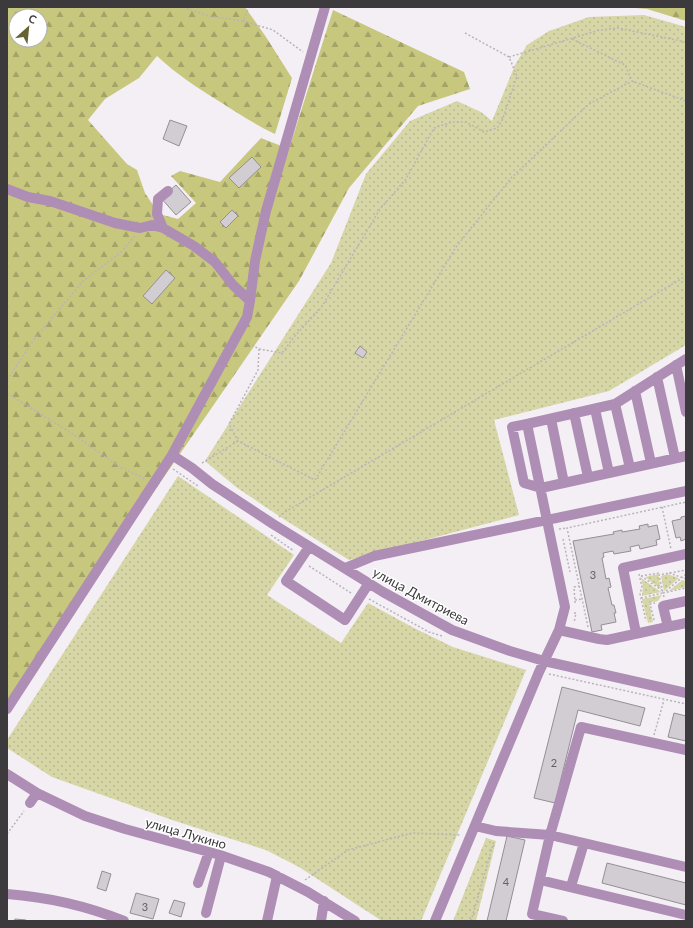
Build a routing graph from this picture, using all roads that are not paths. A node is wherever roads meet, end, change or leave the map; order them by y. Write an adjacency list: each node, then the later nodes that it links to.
1 (325, 7): 5 (street)
2 (7, 189): 4 (street)
3 (168, 191): 4 (street)
4 (163, 228): 5 (street)
5 (250, 301): 16 (street)
6 (686, 359): 7 (street)
7 (676, 365): 8 (street); 12 (street)
8 (657, 377): 9 (street); 18 (street)
9 (635, 392): 10 (street); 19 (street)
10 (615, 404): 11 (street); 20 (street)
11 (595, 409): 13 (street); 21 (street)
12 (686, 412)
13 (574, 413): 14 (street); 22 (street)
14 (551, 418): 15 (street); 23 (street)
15 (527, 424): 24 (street); 24 (street)
16 (172, 456): 27 (street, улица Дмитриева); 38 (street)
17 (686, 456): 18 (street)
18 (675, 458): 19 (street)
19 (652, 463): 20 (street)
20 (630, 468): 21 (street)
21 (609, 473): 22 (street)
22 (588, 477): 23 (street)
23 (564, 483): 24 (street)
24 (541, 488): 26 (street)
25 (686, 491): 26 (street)
26 (547, 520): 29 (street); 34 (street)
27 (309, 547): 29 (street, улица Дмитриева); 30 (street)
28 (686, 554): 35 (street)
29 (345, 568): 30 (street, улица Дмитриева)
30 (369, 583): 36 (street, улица Дмитриева)
31 (686, 601): 33 (street)
32 (686, 623): 33 (street)
33 (668, 626): 35 (street)
34 (559, 630): 35 (street); 36 (street)
35 (636, 633)
36 (544, 661): 37 (street, улица Дмитриева); 43 (street)
37 (686, 693)
38 (7, 709)
39 (686, 750): 44 (street)
40 (7, 774): 41 (street, улица Лукино)
41 (37, 793): 42 (street); 46 (street, улица Лукино)
42 (30, 803)
43 (475, 826): 44 (street); 61 (street)
44 (550, 835): 45 (street); 50 (street)
45 (584, 843): 48 (street); 52 (street)
46 (209, 852): 47 (street, улица Лукино); 51 (street)
47 (221, 856): 49 (street, улица Лукино); 55 (street)
48 (686, 867)
49 (277, 876): 54 (street, улица Лукино); 58 (street)
50 (540, 880): 56 (street); 62 (street)
51 (198, 883)
52 (572, 883)
53 (7, 894): 57 (street)
54 (324, 901): 59 (street); 60 (street, улица Лукино)
55 (206, 913)
56 (686, 915)
57 (124, 921)
58 (267, 921)
59 (321, 921)
60 (355, 921)
61 (435, 921)
62 (563, 921)

